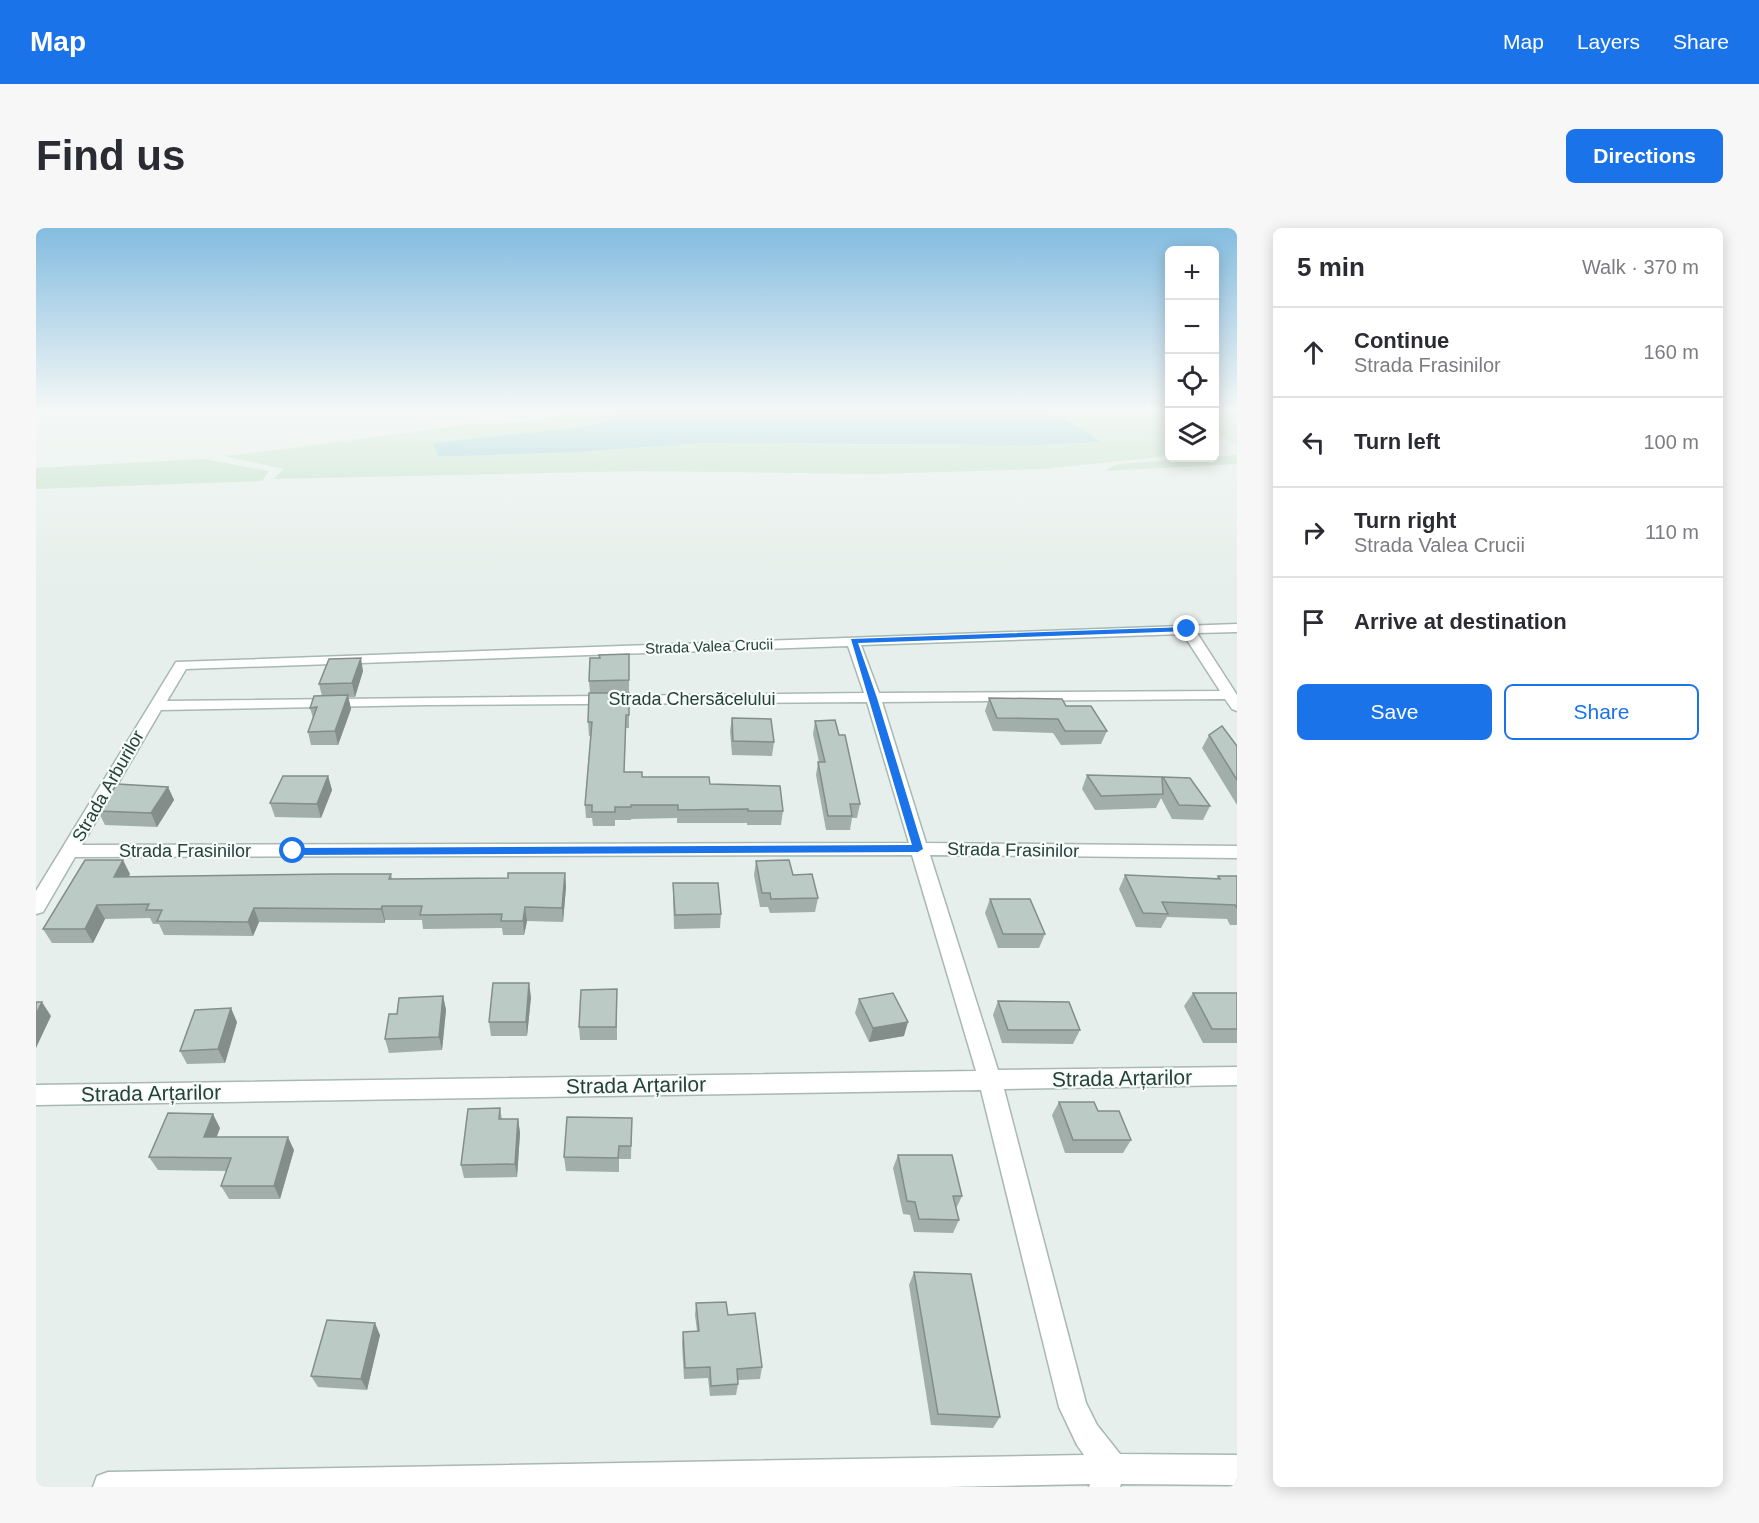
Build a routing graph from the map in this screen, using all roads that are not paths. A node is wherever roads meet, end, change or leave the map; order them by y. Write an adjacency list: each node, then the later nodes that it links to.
1 (1237, 628): 2 (street, Strada Valea Crucii)
2 (1187, 629): 3 (street, Strada Valea Crucii); 6 (street)
3 (853, 641): 4 (street, Strada Valea Crucii); 5 (street)
4 (181, 665): 7 (street, Strada Arburilor)
5 (873, 698): 6 (street, Strada Chersăcelului); 7 (street, Strada Chersăcelului); 8 (street)
6 (1233, 700)
7 (155, 706): 9 (street, Strada Arburilor)
8 (918, 849): 9 (street, Strada Frasinilor); 10 (street, Strada Frasinilor); 13 (street)
9 (70, 851): 11 (street, Strada Arburilor)
10 (1237, 852)
11 (36, 907)
12 (1237, 1076): 13 (street, Strada Arțarilor)
13 (990, 1080): 14 (street, Strada Arțarilor); 16 (street)
14 (36, 1095)
15 (1237, 1470): 16 (street)
16 (1108, 1478): 17 (street)
17 (272, 1485): 18 (street)
18 (108, 1487)

